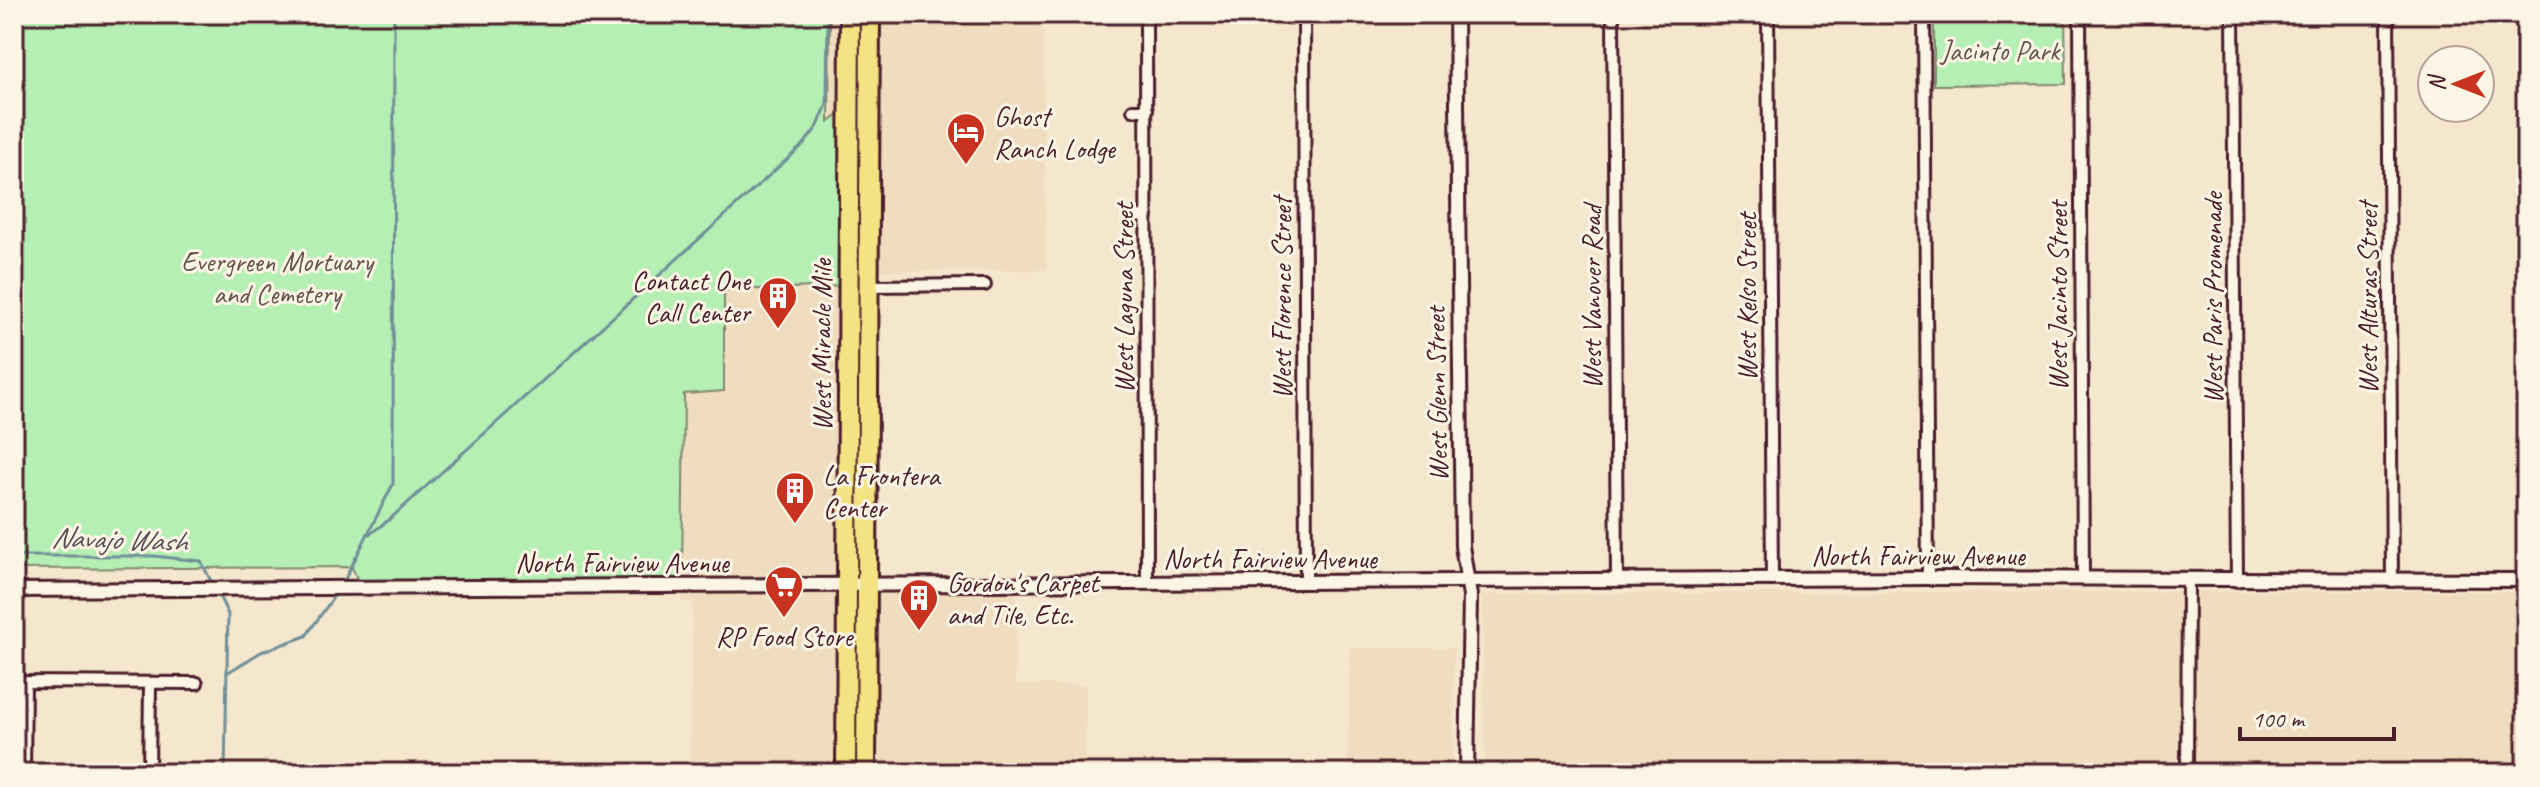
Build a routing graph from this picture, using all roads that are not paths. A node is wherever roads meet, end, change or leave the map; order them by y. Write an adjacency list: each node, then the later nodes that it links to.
1 (850, 14): 17 (highway, West Miracle Mile)
2 (870, 14): 18 (highway, West Miracle Mile)
3 (1146, 14): 13 (street, West Laguna Street)
4 (1304, 14): 25 (street, West Florence Street)
5 (1456, 14): 26 (street, West Glenn Street)
6 (1613, 14): 21 (street, West Vanover Road)
7 (1768, 14): 22 (street, West Kelso Street)
8 (1924, 14): 19 (street)
9 (2080, 14): 20 (street, West Jacinto Street)
10 (2233, 14): 27 (street, West Paris Promenade)
11 (2388, 14): 28 (street, West Alturas Street)
12 (1133, 110): 13 (street)
13 (1147, 110): 14 (street, West Laguna Street)
14 (1147, 216): 15 (street); 29 (street, West Laguna Street)
15 (1131, 217)
16 (985, 285): 18 (street)
17 (849, 286): 18 (street); 30 (highway, West Miracle Mile)
18 (869, 286): 31 (highway, West Miracle Mile)
19 (1928, 578): 20 (street, North Fairview Avenue); 22 (street, North Fairview Avenue)
20 (2083, 579): 23 (street, North Fairview Avenue)
21 (1617, 580): 22 (street, North Fairview Avenue); 26 (street, North Fairview Avenue)
22 (1772, 580)
23 (2188, 580): 27 (street, North Fairview Avenue); 41 (street)
24 (2526, 580): 28 (street, North Fairview Avenue)
25 (1306, 581): 26 (street, North Fairview Avenue); 29 (street, North Fairview Avenue)
26 (1466, 581): 40 (street, West Glenn Street)
27 (2237, 581): 28 (street, North Fairview Avenue)
28 (2392, 581)
29 (1147, 583): 31 (street, North Fairview Avenue)
30 (848, 586): 31 (street, North Fairview Avenue); 32 (street, North Fairview Avenue); 38 (highway, West Miracle Mile)
31 (868, 586): 39 (highway, West Miracle Mile)
32 (14, 590)
33 (20, 682): 34 (street); 36 (street)
34 (150, 683): 35 (street); 37 (street)
35 (197, 683)
36 (24, 773)
37 (149, 773)
38 (846, 773)
39 (866, 773)
40 (1467, 773)
41 (2187, 773)

